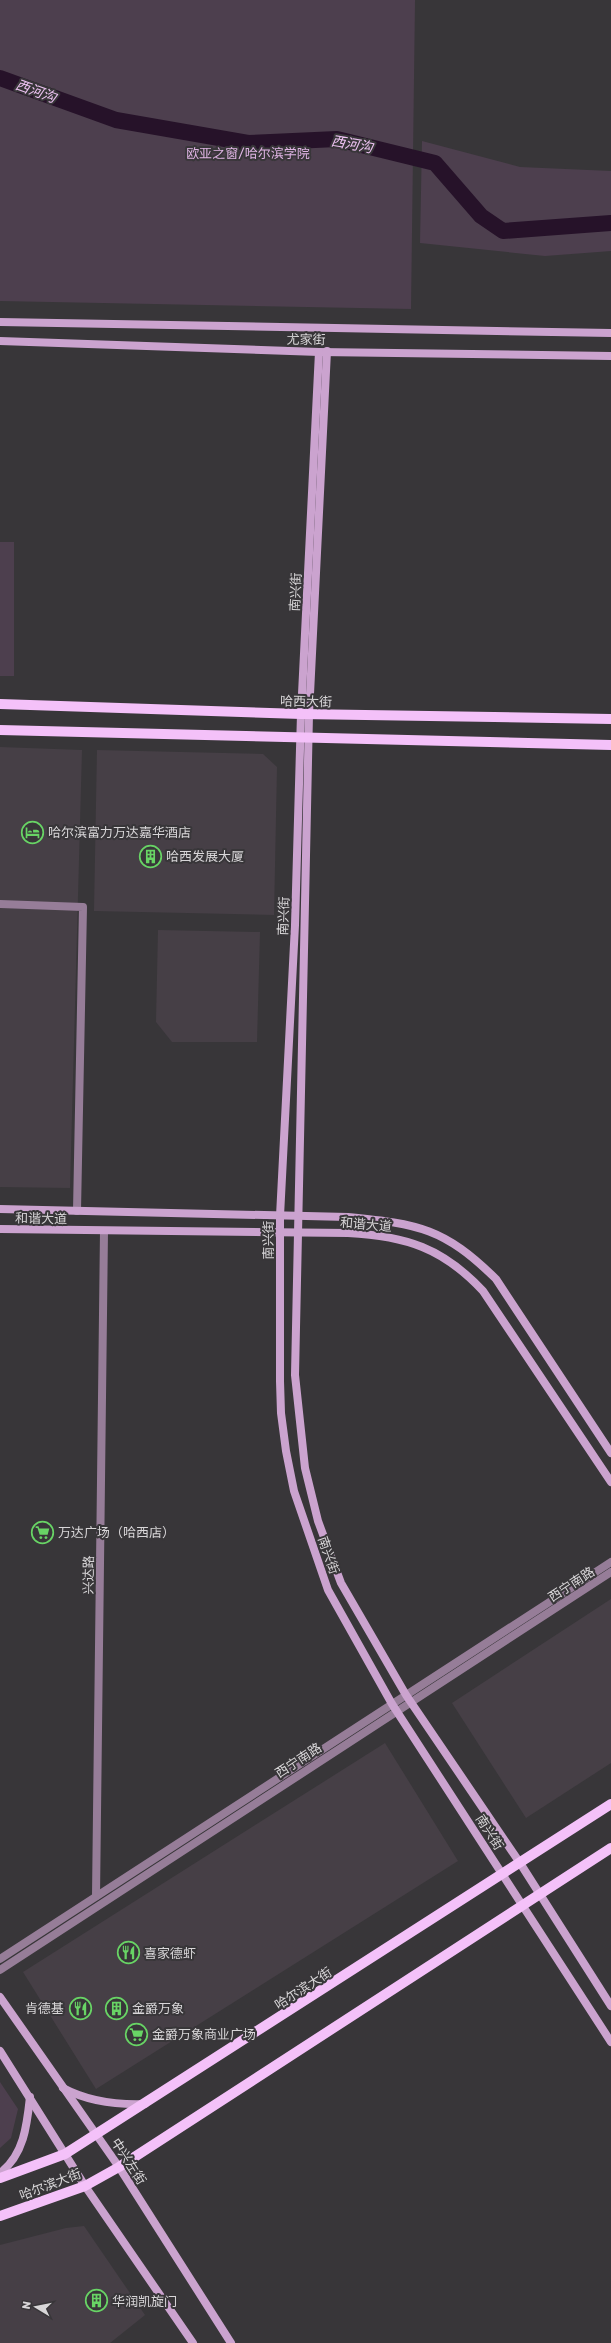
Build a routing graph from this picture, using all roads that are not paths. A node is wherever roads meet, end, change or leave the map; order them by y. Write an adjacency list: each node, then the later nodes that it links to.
1 (0, 322): 2 (main road, 尤家街)
2 (611, 333)
3 (0, 341): 4 (main road, 尤家街)
4 (323, 351): 5 (main road, 尤家街); 7 (main road, 南兴街)
5 (611, 356)
6 (0, 704): 7 (main road, 哈西大街)
7 (305, 714): 8 (main road, 哈西大街); 10 (main road, 南兴街)
8 (611, 719)
9 (0, 730): 10 (main road)
10 (306, 737): 11 (main road); 15 (main road, 南兴街); 16 (main road, 南兴街)
11 (611, 745)
12 (0, 904): 14 (street)
13 (0, 1209): 14 (main road, 和谐大道)
14 (77, 1211): 15 (main road, 和谐大道)
15 (280, 1216): 16 (main road, 和谐大道); 19 (main road, 南兴街)
16 (299, 1216): 20 (main road, 南兴街); 21 (main road, 和谐大道)
17 (0, 1230): 18 (main road, 和谐大道)
18 (104, 1231): 19 (main road, 和谐大道); 32 (street, 兴达路)
19 (281, 1232): 20 (main road, 和谐大道); 26 (main road, 南兴街)
20 (299, 1233): 22 (main road, 和谐大道); 25 (main road, 南兴街)
21 (611, 1453)
22 (611, 1482)
23 (611, 1562): 25 (street, 西宁南路)
24 (611, 1572): 25 (street, 西宁南路)
25 (408, 1698): 26 (street, 西宁南路); 29 (main road, 南兴街)
26 (394, 1707): 30 (main road, 南兴街); 32 (street, 西宁南路); 35 (street, 西宁南路)
27 (611, 1804): 29 (main road, 哈尔滨大街)
28 (611, 1848): 31 (main road, 哈尔滨大街)
29 (520, 1863): 30 (main road, 哈尔滨大街); 31 (main road, 南兴街)
30 (504, 1874): 33 (main road, 南兴街); 42 (main road, 哈尔滨大街)
31 (540, 1894): 33 (main road, 哈尔滨大街); 37 (main road, 南兴街)
32 (96, 1896): 34 (street, 西宁南路)
33 (523, 1904): 38 (main road, 南兴街); 45 (main road, 哈尔滨大街)
34 (0, 1959)
35 (0, 1970)
36 (0, 1997): 40 (main road, 中兴左街)
37 (611, 2006)
38 (611, 2042)
39 (0, 2051): 41 (main road)
40 (62, 2088): 42 (main road); 43 (main road, 中兴左街)
41 (30, 2097): 44 (main road); 46 (main road)
42 (147, 2104): 43 (main road, 哈尔滨大街)
43 (97, 2135): 44 (main road, 哈尔滨大街); 45 (main road, 中兴左街)
44 (65, 2154): 47 (main road, 哈尔滨大街); 48 (main road)
45 (119, 2167): 48 (main road, 哈尔滨大街); 51 (main road, 中兴左街)
46 (0, 2173)
47 (0, 2178)
48 (85, 2186): 49 (main road, 哈尔滨大街); 50 (main road)
49 (0, 2216)
50 (192, 2343)
51 (231, 2343)

